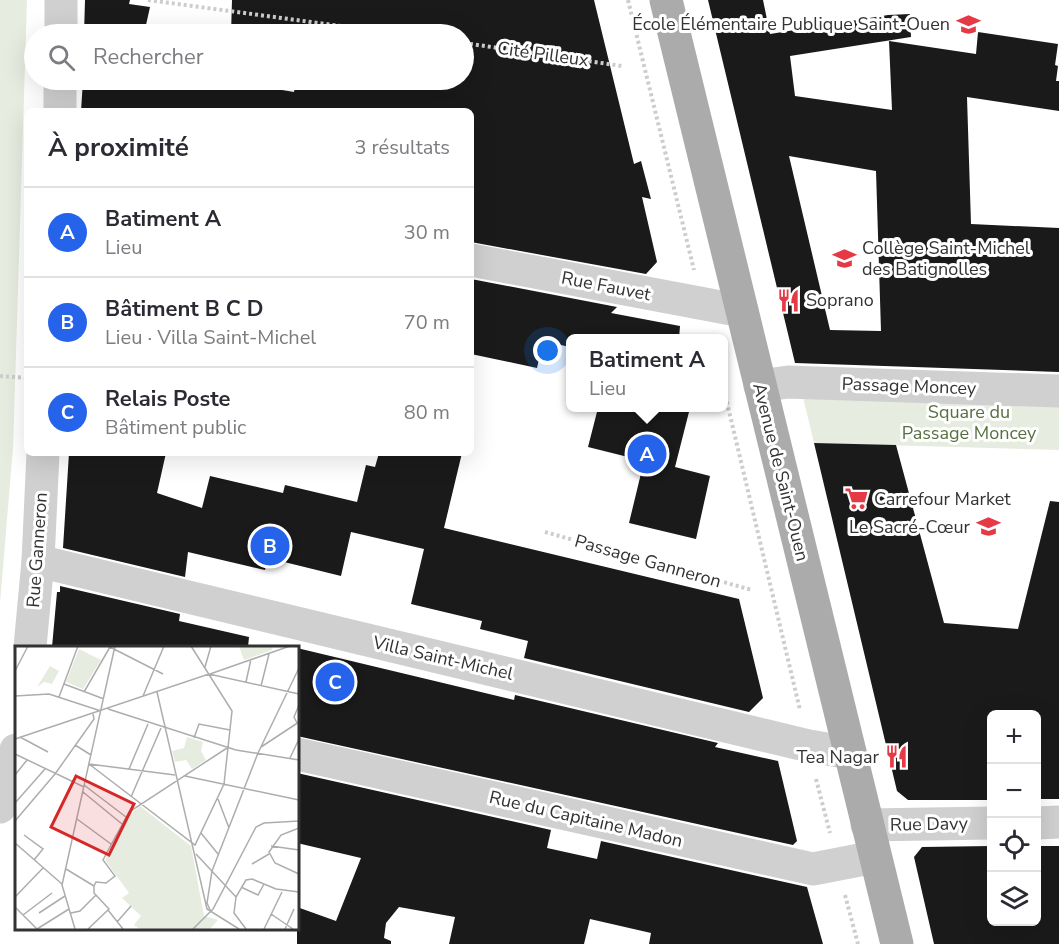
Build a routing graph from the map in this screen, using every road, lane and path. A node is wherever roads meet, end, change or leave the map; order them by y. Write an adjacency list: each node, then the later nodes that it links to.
1 (61, 0): 5 (street)
2 (148, 0): 6 (path)
3 (628, 0): 12 (path)
4 (666, 0): 13 (main road, Avenue de Saint-Ouen)
5 (61, 24)
6 (326, 24)
7 (474, 44): 8 (path, Cité Pilleux)
8 (622, 66)
9 (60, 90): 10 (street)
10 (60, 108)
11 (474, 261): 12 (street, Rue Fauvet)
12 (702, 305): 13 (street, Rue Fauvet)
13 (742, 311): 16 (main road, Avenue de Saint-Ouen)
14 (0, 376): 15 (path)
15 (24, 378)
16 (760, 386): 17 (street, Passage Moncey); 25 (main road, Avenue de Saint-Ouen)
17 (1059, 391)
18 (728, 411): 24 (path, Avenue de Saint-Ouen)
19 (43, 456): 21 (street, Rue Ganneron)
20 (545, 532): 22 (path, Passage Ganneron)
21 (38, 561): 23 (street, Rue Ganneron); 25 (street, Villa Saint-Michel)
22 (752, 590)
23 (30, 646)
24 (802, 716)
25 (850, 753): 33 (main road, Avenue de Saint-Ouen)
26 (298, 754): 35 (street, Rue du Capitaine Madon)
27 (15, 756): 29 (street)
28 (816, 776): 34 (path)
29 (0, 807)
30 (1059, 822): 32 (street)
31 (987, 823): 33 (street, Rue Davy)
32 (1041, 823)
33 (867, 825): 35 (main road, Avenue de Saint-Ouen)
34 (831, 839)
35 (875, 857): 38 (main road, Avenue de Saint-Ouen)
36 (844, 892): 37 (path)
37 (858, 944)
38 (897, 944)

